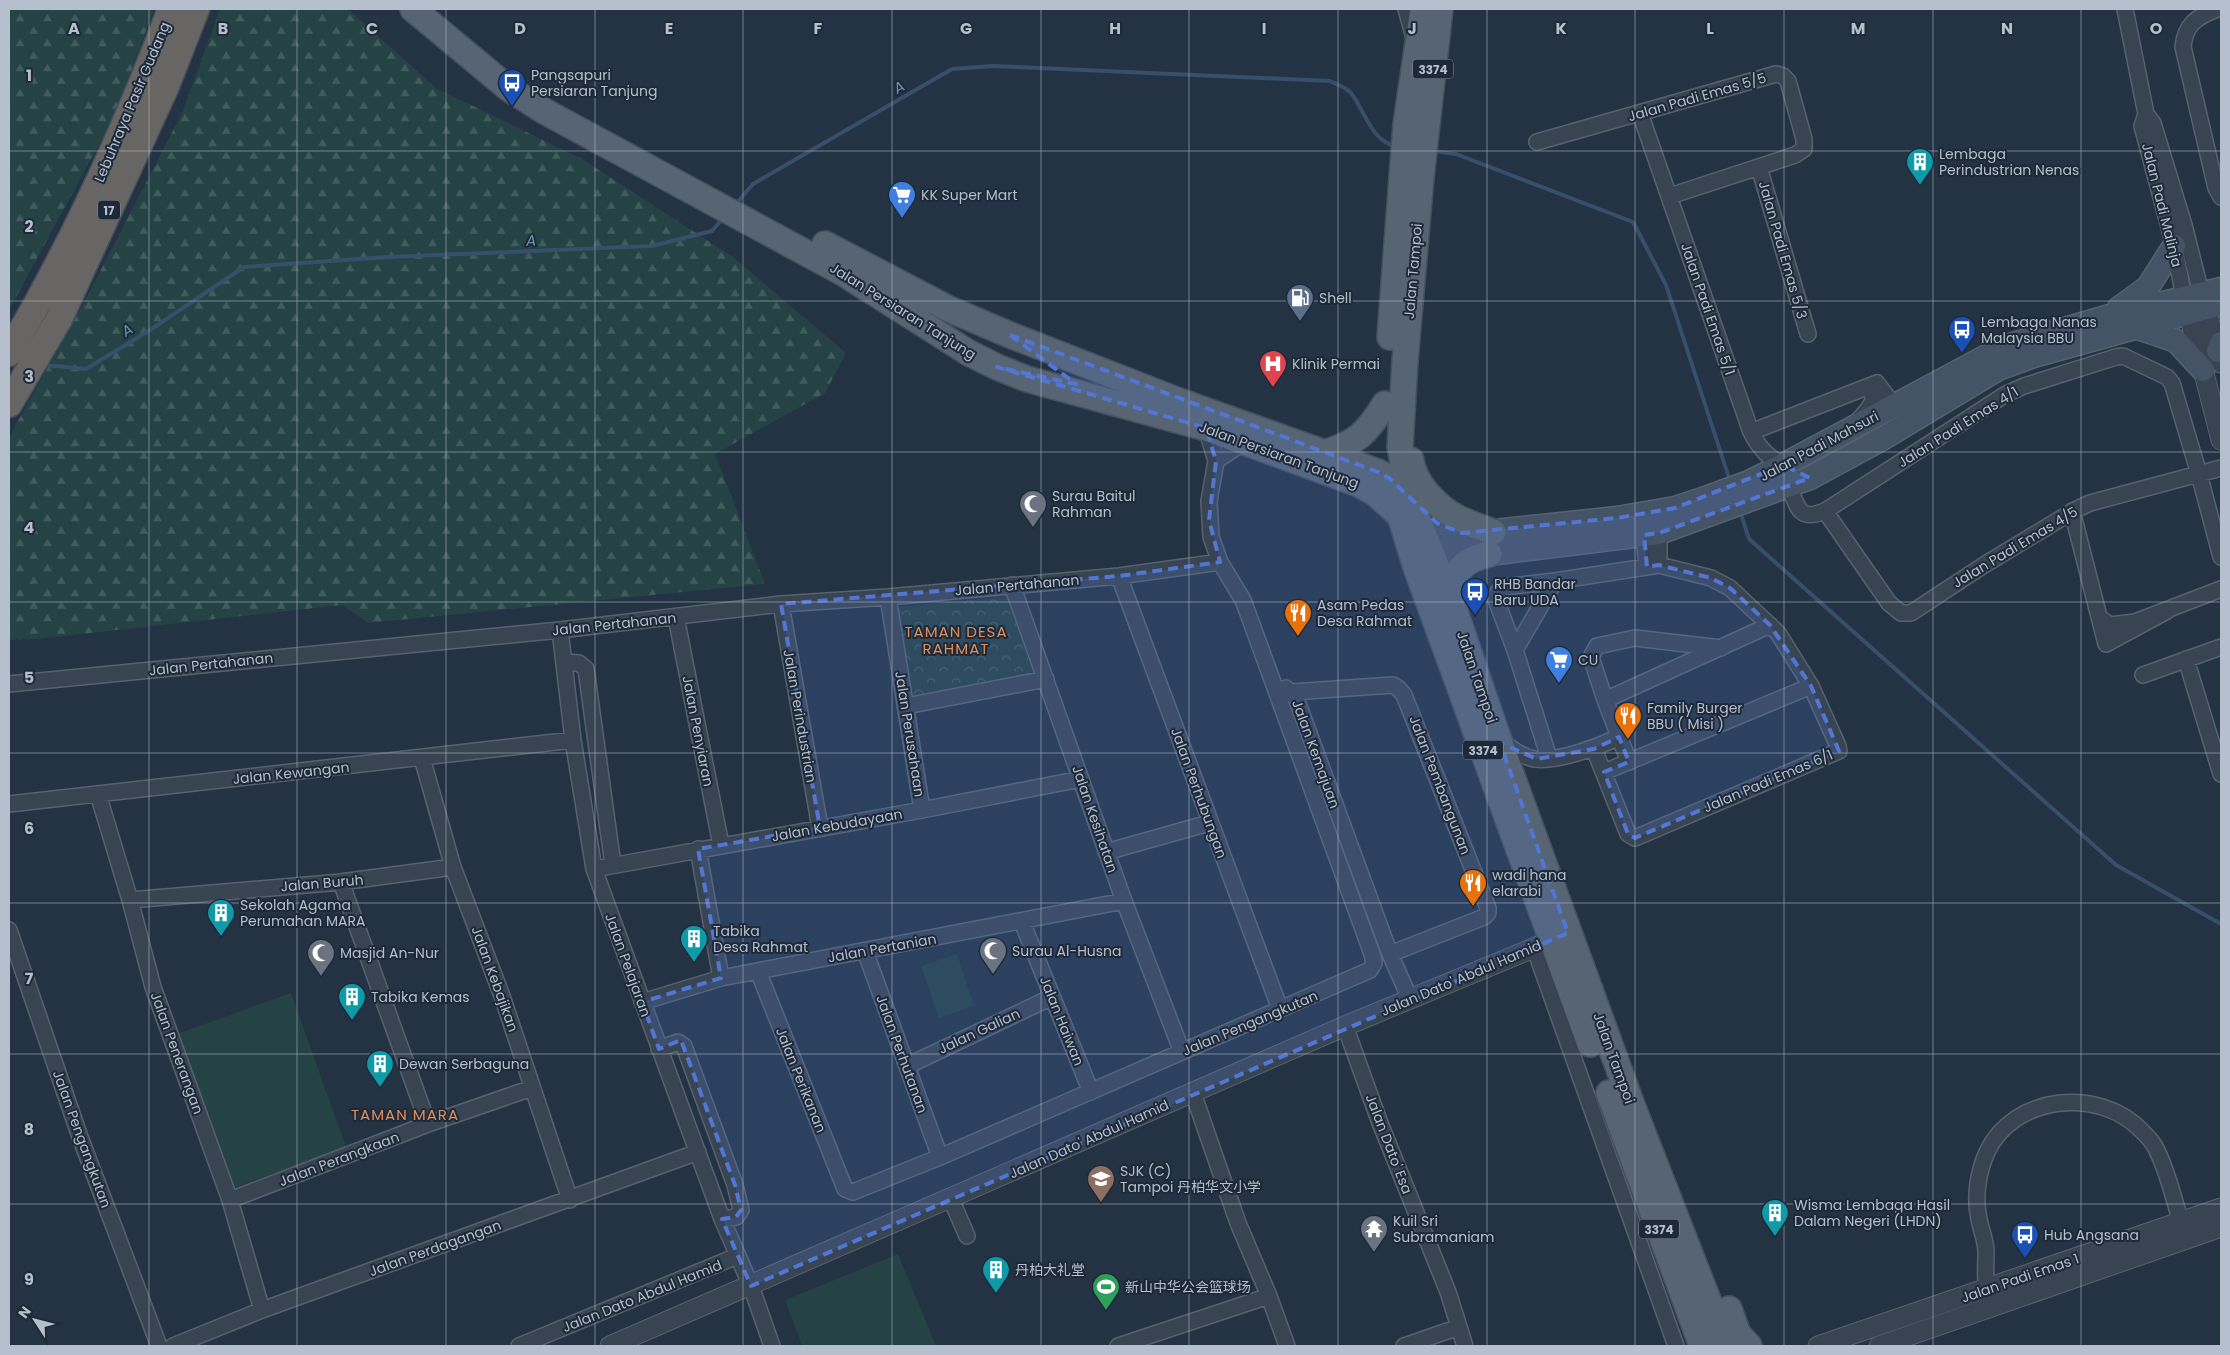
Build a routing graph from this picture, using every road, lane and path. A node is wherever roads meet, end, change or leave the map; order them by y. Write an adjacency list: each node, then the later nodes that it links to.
1 (172, 9): 25 (highway, Lebuhraya Pasir Gudang / 17)
2 (196, 9): 30 (highway, Lebuhraya Pasir Gudang / 17)
3 (413, 9): 28 (main road, Jalan Persiaran Tanjung)
4 (438, 9): 24 (main road, Jalan Persiaran Tanjung)
5 (1406, 9): 10 (street)
6 (1423, 9): 10 (main road, Jalan Tampoi / 3374)
7 (1440, 9): 13 (main road, Jalan Tampoi / 3374)
8 (2125, 9): 12 (street, Jalan Padi Malinja)
9 (2216, 9): 18 (street)
10 (1417, 52): 13 (main road, Jalan Tampoi / 3374)
11 (1640, 113): 14 (street, Jalan Padi Emas 5/5); 15 (street, Jalan Padi Emas 5/5); 17 (street, Jalan Padi Emas 5/1)
12 (2146, 114): 19 (street, Jalan Padi Malinja); 20 (street, Jalan Padi Malinja)
13 (1416, 126): 16 (main road, Jalan Tampoi / 3374)
14 (1537, 142)
15 (1759, 167): 17 (street); 23 (street, Jalan Padi Emas 5/3)
16 (1411, 178): 27 (main road, Jalan Tampoi / 3374); 31 (main road, Jalan Tampoi / 3374)
17 (1670, 196): 34 (street, Jalan Padi Emas 5/1)
18 (2221, 198)
19 (2174, 246): 20 (street, Jalan Padi Malinja); 21 (main road)
20 (2204, 301): 21 (main road, Jalan Padi Mahsuri); 22 (main road, Jalan Padi Mahsuri); 26 (street)
21 (2106, 316): 32 (main road, Jalan Padi Mahsuri)
22 (2138, 328): 26 (main road); 45 (main road, Jalan Padi Mahsuri)
23 (1808, 334)
24 (1010, 335): 28 (main road); 38 (main road, Jalan Persiaran Tanjung)
25 (9, 354)
26 (2216, 357): 36 (street)
27 (1405, 361): 49 (main road, Jalan Tampoi / 3374); 53 (main road)
28 (997, 367): 33 (main road, Jalan Persiaran Tanjung)
29 (1873, 384): 32 (street); 34 (street); 35 (street)
30 (9, 404)
31 (1385, 404): 38 (main road); 44 (main road, Jalan Tampoi / 3374)
32 (1897, 404): 35 (main road, Jalan Padi Mahsuri)
33 (1206, 428): 37 (main road, Jalan Persiaran Tanjung); 39 (street)
34 (1751, 432): 40 (street, Jalan Padi Emas 5/1)
35 (1846, 432): 40 (main road, Jalan Padi Mahsuri)
36 (2221, 440)
37 (1244, 442): 39 (street); 43 (main road, Jalan Persiaran Tanjung)
38 (1323, 453): 44 (main road, Jalan Persiaran Tanjung)
39 (1216, 461): 56 (street)
40 (1783, 465): 45 (street, Jalan Padi Emas 5/1); 47 (main road, Jalan Padi Mahsuri)
41 (2221, 468): 42 (street, Jalan Padi Emas 4/5)
42 (2199, 474): 50 (street, Jalan Padi Emas 4/1); 51 (street, Jalan Padi Emas 4/5); 55 (street, Jalan Padi Emas 4/1)
43 (1334, 475): 49 (main road, Jalan Persiaran Tanjung); 54 (main road)
44 (1389, 478): 49 (main road, Jalan Tampoi / 3374)
45 (1810, 478): 46 (main road, Jalan Padi Mahsuri)
46 (1789, 487): 47 (main road, Jalan Padi Mahsuri); 50 (street)
47 (1750, 491): 48 (main road, Jalan Padi Mahsuri)
48 (1710, 506): 52 (main road, Jalan Padi Mahsuri); 53 (main road, Jalan Padi Mahsuri)
49 (1404, 507): 53 (main road, Jalan Padi Mahsuri); 54 (main road, Jalan Tampoi / 3374)
50 (1825, 511): 51 (street, Jalan Padi Emas 4/5)
51 (2072, 511): 67 (street)
52 (1652, 534): 53 (main road, Jalan Padi Mahsuri); 57 (street)
53 (1491, 543): 54 (main road, Jalan Padi Mahsuri); 64 (main road)
54 (1420, 549): 64 (main road, Jalan Tampoi / 3374); 109 (main road, Jalan Tampoi / 3374)
55 (2221, 557)
56 (1220, 562): 58 (street, Jalan Pertahanan); 77 (street)
57 (1653, 566): 59 (street, Jalan Padi Emas 6/1); 68 (street, Jalan Padi Emas 6/1)
58 (1119, 576): 60 (street, Jalan Pertahanan); 96 (street, Jalan Perhubungan)
59 (1556, 581): 72 (street); 72 (street, Jalan Padi Emas 6/1)
60 (1012, 585): 62 (street, Jalan Pertahanan); 76 (street, Jalan Kesihatan)
61 (2221, 589): 65 (street)
62 (888, 598): 63 (street, Jalan Pertahanan); 82 (street, Jalan Perusahaan)
63 (781, 604): 66 (street, Jalan Pertahanan); 97 (street, Jalan Perindustrian)
64 (1453, 606): 83 (main road, Jalan Tampoi / 3374)
65 (2167, 611): 67 (street); 67 (street)
66 (676, 617): 69 (street, Jalan Pertahanan); 98 (street, Jalan Penyiaran)
67 (2100, 618)
68 (1770, 625): 71 (street); 79 (street, Jalan Padi Emas 6/1)
69 (560, 630): 74 (street, Jalan Pelajaran); 78 (street, Jalan Pertahanan)
70 (2221, 647): 73 (street)
71 (1721, 648): 81 (street); 81 (street)
72 (1514, 650): 88 (street, Jalan Padi Emas 6/1)
73 (2186, 660): 75 (street); 91 (street)
74 (565, 662): 85 (street, Jalan Pelajaran); 101 (street)
75 (2143, 675)
76 (1046, 678): 82 (street); 92 (street, Jalan Kesihatan)
77 (1271, 680): 80 (street, Jalan Kemajuan); 117 (street, Jalan Pengangkutan)
78 (9, 684)
79 (1811, 686): 89 (street); 90 (street, Jalan Padi Emas 6/1)
80 (1292, 692): 111 (street, Jalan Kemajuan); 111 (street, Jalan Pembangunan)
81 (1605, 700): 84 (street)
82 (906, 706): 95 (street, Jalan Perusahaan)
83 (1497, 736): 88 (street); 109 (main road, Jalan Tampoi / 3374)
84 (1619, 737): 86 (street); 89 (street)
85 (573, 740): 87 (street, Jalan Kewangan); 103 (street, Jalan Pelajaran)
86 (1594, 748): 88 (street); 90 (street, Jalan Padi Emas 6/1)
87 (422, 758): 93 (street, Jalan Kewangan); 102 (street, Jalan Kebajikan)
88 (1550, 758)
89 (1629, 762): 90 (street)
90 (1604, 772)
91 (2221, 774)
92 (1081, 779): 95 (street, Jalan Kebudayaan); 100 (street, Jalan Kesihatan)
93 (98, 794): 94 (street, Jalan Kewangan); 105 (street, Jalan Penerangan)
94 (9, 804)
95 (922, 810): 97 (street, Jalan Kebudayaan)
96 (1209, 823): 100 (street); 117 (street, Jalan Perhubungan)
97 (820, 828): 98 (street, Jalan Kebudayaan)
98 (721, 845): 99 (street, Jalan Kebudayaan)
99 (698, 849): 101 (street, Jalan Kebudayaan); 113 (street)
100 (1106, 852): 106 (street, Jalan Kesihatan)
101 (613, 865): 103 (street, Jalan Kebudayaan)
102 (453, 867): 104 (street, Jalan Buruh); 122 (street, Jalan Kebajikan)
103 (594, 869): 116 (street, Jalan Pelajaran)
104 (341, 882): 105 (street, Jalan Buruh); 125 (street)
105 (130, 900): 131 (street, Jalan Penerangan)
106 (1124, 901): 107 (street, Jalan Pertanian); 120 (street, Jalan Kesihatan)
107 (1022, 922): 110 (street, Jalan Pertanian); 114 (street, Jalan Haiwan)
108 (9, 930): 145 (street, Jalan Pengangkutan)
109 (1551, 940): 115 (street, Jalan Dato' Abdul Hamid); 128 (main road, Jalan Tampoi / 3374); 154 (street); 155 (main road, Jalan Tampoi / 3374)
110 (865, 951): 112 (street, Jalan Pertanian); 121 (street, Jalan Perhutanan)
111 (1390, 954): 115 (street, Jalan Kemajuan)
112 (758, 971): 113 (street, Jalan Pertanian); 129 (street, Jalan Perikanan)
113 (721, 978): 116 (street, Jalan Pertanian)
114 (1052, 997): 121 (street, Jalan Galian); 123 (street, Jalan Haiwan)
115 (1410, 1000): 118 (street, Jalan Dato' Abdul Hamid)
116 (642, 1002): 119 (street, Jalan Pelajaran)
117 (1280, 1010): 120 (street, Jalan Pengangkutan)
118 (1345, 1026): 124 (street, Jalan Dato' Abdul Hamid); 144 (street, Jalan Dato' Esa)
119 (659, 1049): 126 (street, Jalan Pelajaran); 134 (street)
120 (1182, 1052): 123 (street, Jalan Pengangkutan)
121 (907, 1066): 127 (street, Jalan Perhutanan)
122 (532, 1088): 125 (street, Jalan Perangkaan); 132 (street, Jalan Kebajikan)
123 (1090, 1092): 127 (street, Jalan Pengangkutan)
124 (1193, 1093): 130 (street, Jalan Dato' Abdul Hamid); 141 (street)
125 (428, 1124): 131 (street, Jalan Perangkaan)
126 (698, 1152): 132 (street, Jalan Perdagangan); 134 (street, Jalan Pelajaran)
127 (940, 1157): 129 (street, Jalan Pengangkutan)
128 (1656, 1166): 156 (main road, Jalan Tampoi / 3374); 157 (main road)
129 (845, 1188)
130 (951, 1199): 137 (street); 139 (street, Jalan Dato' Abdul Hamid)
131 (230, 1200): 143 (street, Jalan Penerangan)
132 (570, 1200): 143 (street, Jalan Perdagangan)
133 (2221, 1208): 136 (street, Jalan Padi Emas 1)
134 (722, 1219): 138 (street, Jalan Pelajaran)
135 (2221, 1227): 136 (street, Jalan Padi Emas 1)
136 (2183, 1231): 140 (street, Jalan Padi Emas 1); 140 (street); 142 (street, Jalan Padi Emas 1)
137 (967, 1236)
138 (737, 1256): 139 (street, Jalan Pelajaran); 147 (street, Jalan Dato Abdul Hamid)
139 (751, 1286): 148 (street, Jalan Dato' Abdul Hamid); 149 (street, Jalan Pelajaran)
140 (1986, 1289): 142 (street); 158 (street, Jalan Padi Emas 1)
141 (1269, 1296): 150 (street); 151 (street)
142 (1992, 1308): 159 (street, Jalan Padi Emas 1)
143 (262, 1310): 146 (street, Jalan Perdagangan)
144 (1459, 1328): 152 (street); 153 (street, Jalan Dato' Esa)
145 (159, 1346)
146 (173, 1346)
147 (519, 1346)
148 (610, 1346)
149 (772, 1346)
150 (1118, 1346)
151 (1287, 1346)
152 (1404, 1346)
153 (1465, 1346)
154 (1676, 1346)
155 (1702, 1346)
156 (1726, 1346)
157 (1749, 1346)
158 (1818, 1346)
159 (1879, 1346)

